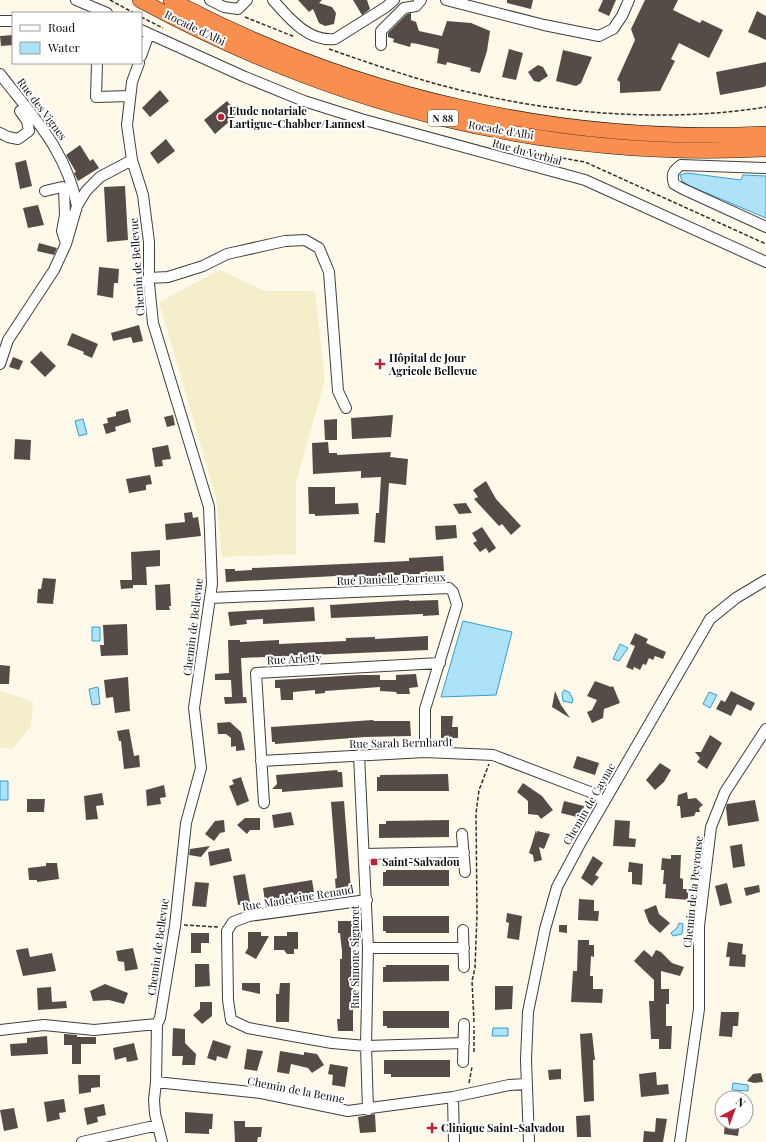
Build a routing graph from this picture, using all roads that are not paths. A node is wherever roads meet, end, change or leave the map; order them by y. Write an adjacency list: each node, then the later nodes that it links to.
1 (76, 0): 11 (street)
2 (140, 0): 24 (highway, Rocade d'Albi / N 88)
3 (171, 0): 23 (highway, Rocade d'Albi / N 88)
4 (210, 0): 5 (street)
5 (247, 0)
6 (273, 0): 7 (street)
7 (394, 0)
8 (421, 0): 15 (street)
9 (446, 0): 10 (street)
10 (629, 0)
11 (104, 12)
12 (0, 21): 13 (street)
13 (12, 21)
14 (145, 32): 16 (street); 31 (street, Rue du Verbial)
15 (381, 45)
16 (142, 50)
17 (97, 64): 21 (street)
18 (139, 64): 21 (street, Chemin de Bellevue)
19 (0, 74): 28 (street, Rue des Vignes)
20 (0, 79): 22 (street)
21 (130, 96): 25 (street, Chemin de Bellevue)
22 (0, 132)
23 (766, 134)
24 (766, 149)
25 (132, 160): 28 (street); 32 (street, Chemin de Bellevue)
26 (766, 168): 29 (street)
27 (45, 191): 30 (street)
28 (77, 206): 30 (street)
29 (766, 227)
30 (66, 244): 33 (street)
31 (766, 262)
32 (149, 278): 35 (street); 37 (street, Chemin de Bellevue)
33 (4, 340): 34 (street)
34 (0, 364)
35 (346, 408)
36 (766, 580): 43 (street, Chemin de Caynac)
37 (210, 598): 38 (street, Rue Danielle Darrieux); 54 (street, Chemin de Bellevue)
38 (440, 663): 40 (street, Rue Danielle Darrieux); 42 (street, Rue Arletty)
39 (766, 730): 69 (street, Chemin de la Peyrouse)
40 (425, 752): 41 (street, Rue Sarah Bernhardt); 43 (street, Rue Sarah Bernhardt)
41 (359, 755): 42 (street, Rue Sarah Bernhardt); 47 (street, Rue Simone Signoret)
42 (261, 761): 44 (street, Rue Arletty)
43 (604, 802): 61 (street, Chemin de Caynac)
44 (264, 803)
45 (462, 834): 46 (street)
46 (464, 852): 47 (street); 48 (street)
47 (364, 854): 49 (street, Rue Simone Signoret)
48 (465, 872)
49 (366, 900): 51 (street, Rue Simone Signoret); 58 (street, Rue Madeleine Renaud)
50 (464, 930): 52 (street)
51 (368, 948): 52 (street); 58 (street, Rue Simone Signoret)
52 (464, 948): 53 (street)
53 (464, 967)
54 (157, 1024): 56 (street); 60 (street, Chemin de Bellevue)
55 (464, 1024): 57 (street)
56 (0, 1030)
57 (464, 1043): 58 (street); 59 (street)
58 (366, 1046): 63 (street, Rue Simone Signoret)
59 (468, 1063)
60 (156, 1082): 63 (street, Chemin de la Benne); 64 (street, Chemin de Bellevue)
61 (526, 1084): 62 (street, Chemin de la Benne); 68 (street, Chemin de Caynac)
62 (453, 1097): 63 (street, Chemin de la Benne); 67 (street)
63 (368, 1110)
64 (158, 1125): 65 (street); 66 (street, Chemin de Bellevue)
65 (82, 1142)
66 (162, 1142)
67 (454, 1142)
68 (528, 1142)
69 (680, 1142)

